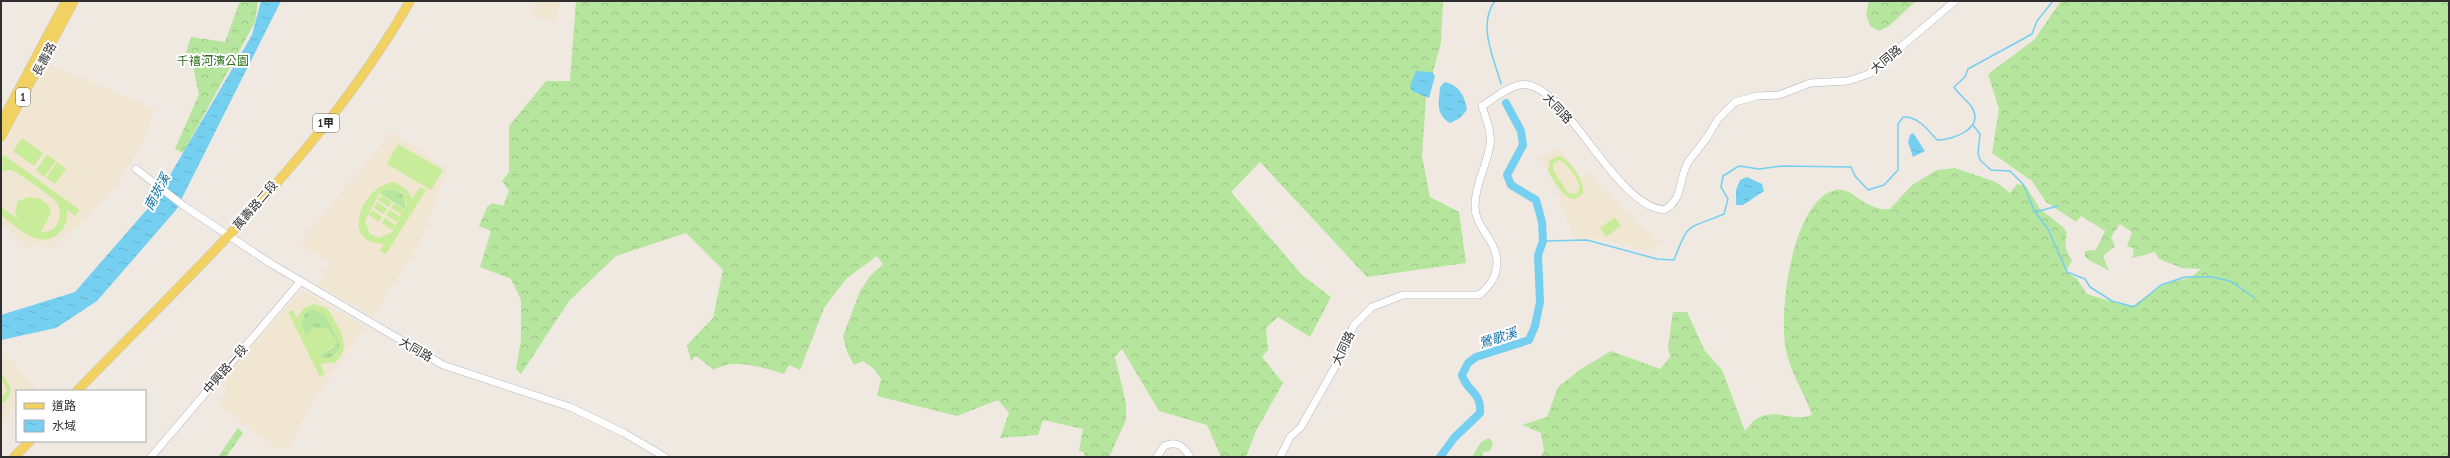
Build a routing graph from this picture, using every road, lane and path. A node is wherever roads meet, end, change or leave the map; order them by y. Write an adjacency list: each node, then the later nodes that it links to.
1 (66, 1): 5 (main road, 長壽路 / 1)
2 (74, 1): 6 (main road, 長壽路 / 1)
3 (410, 1): 8 (main road, 萬壽路二段 / 1甲)
4 (1955, 1): 17 (street, 大同路)
5 (1, 123)
6 (1, 137)
7 (136, 169): 8 (street, 大同路)
8 (228, 236): 9 (street, 大同路); 10 (main road, 萬壽路二段 / 1甲)
9 (300, 282): 13 (street, 中興路一段); 14 (street, 大同路)
10 (78, 390)
11 (29, 442): 12 (main road)
12 (14, 457)
13 (151, 457)
14 (665, 457)
15 (1157, 457): 16 (street)
16 (1190, 457)
17 (1280, 457)

